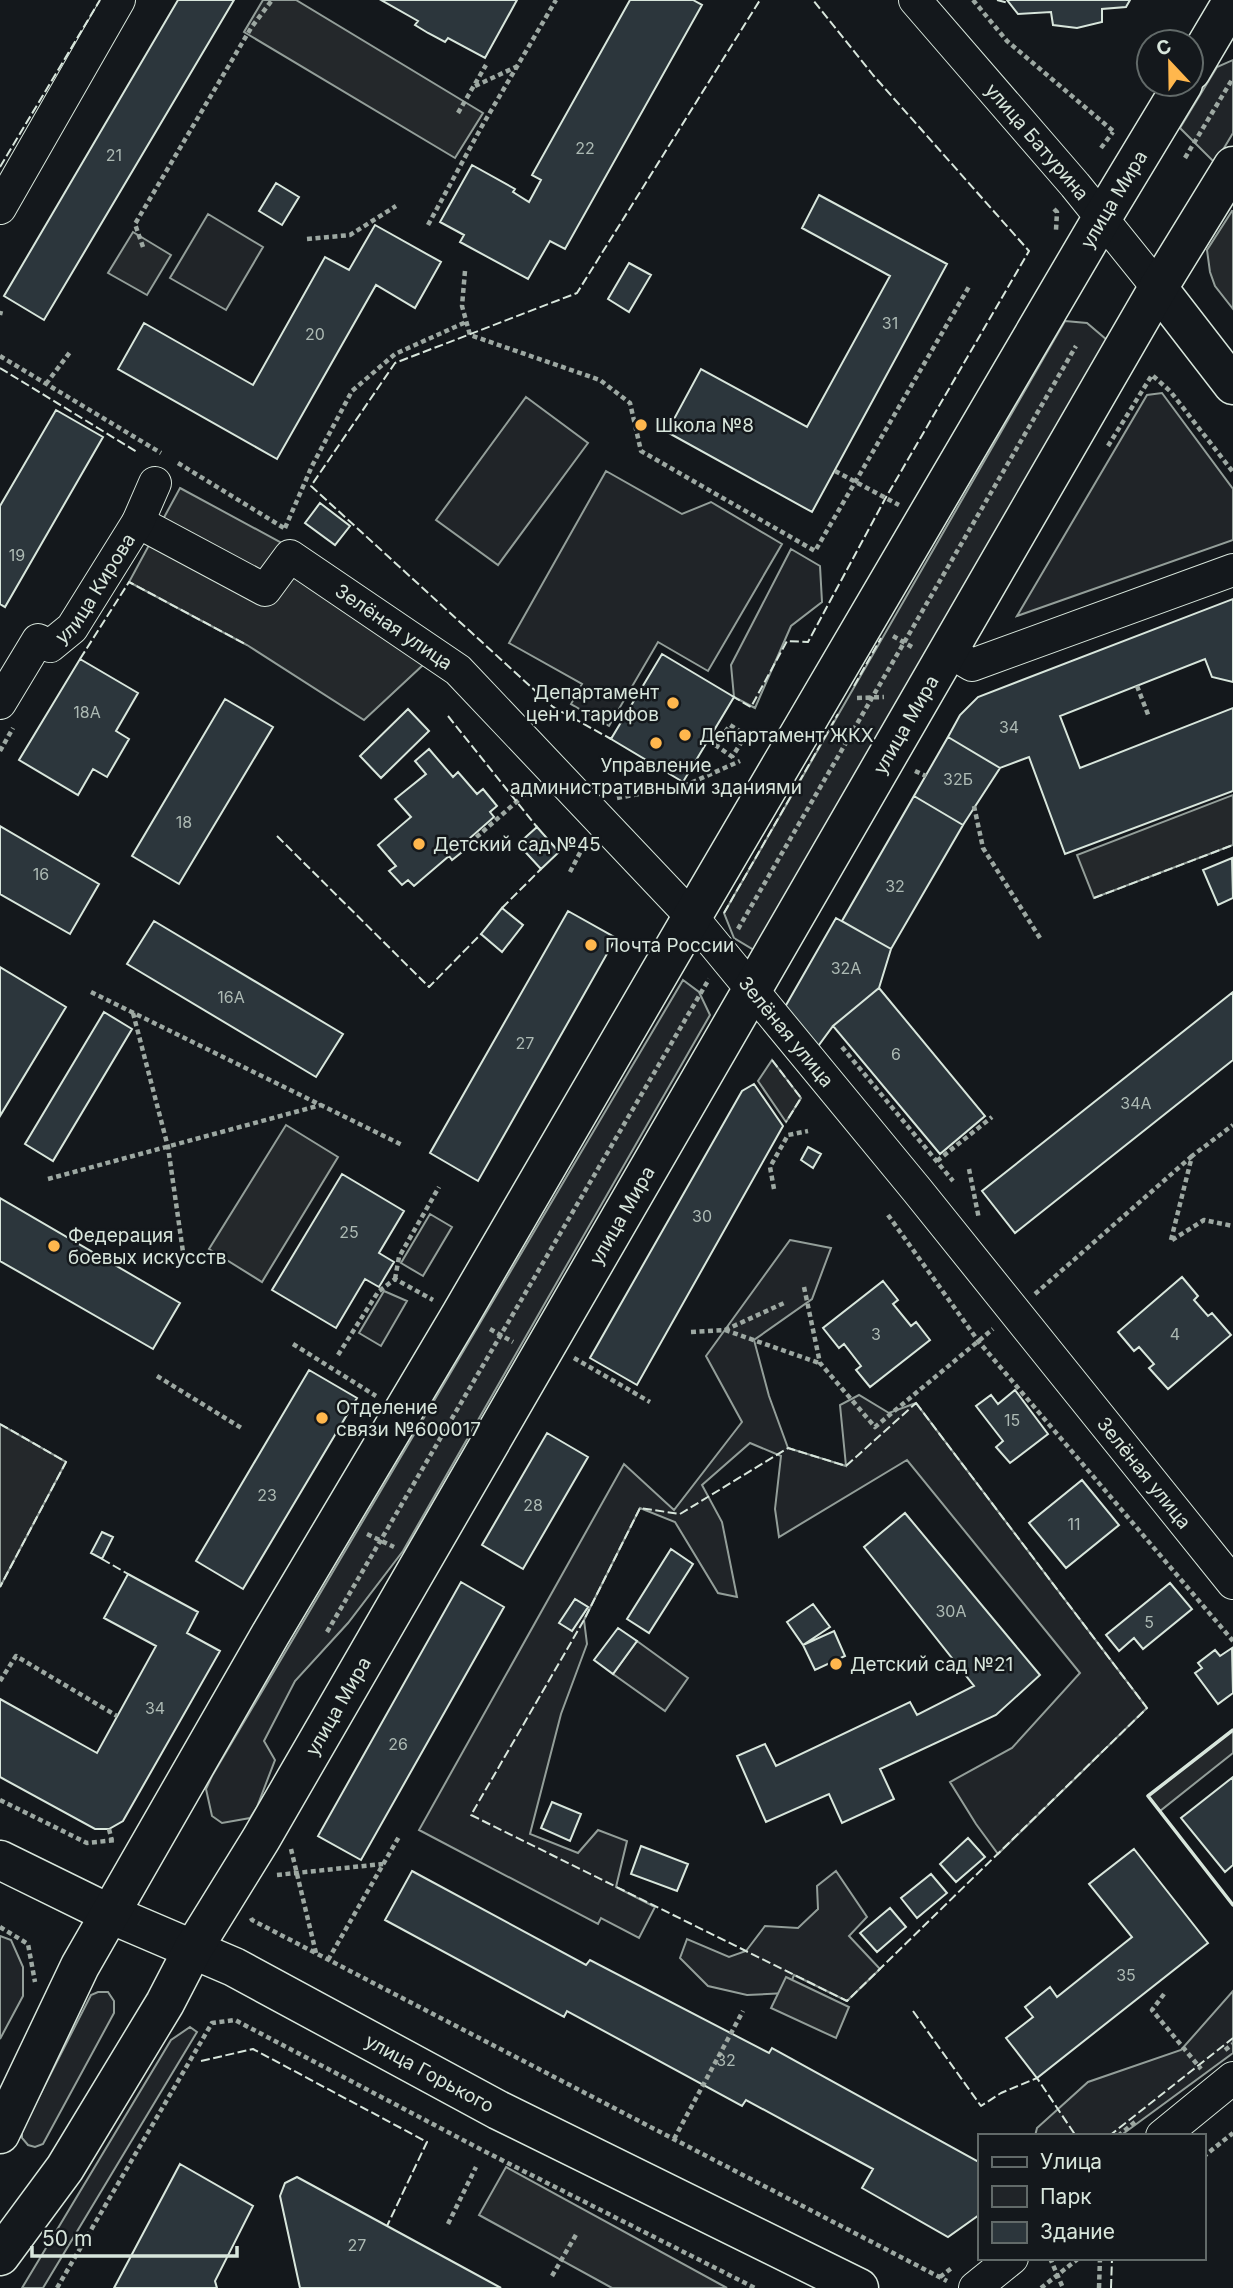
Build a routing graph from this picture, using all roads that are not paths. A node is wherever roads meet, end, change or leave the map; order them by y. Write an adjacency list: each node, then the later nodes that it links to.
1 (119, 0): 7 (street)
2 (915, 0): 8 (street, улица Батурина)
3 (1233, 0): 4 (main road)
4 (1205, 47)
5 (1175, 98): 8 (main road, улица Мира)
6 (1233, 166): 9 (main road, улица Мира)
7 (0, 208)
8 (1102, 218): 9 (street, улица Батурина); 16 (main road, улица Мира)
9 (1158, 288): 10 (main road, улица Батурина); 14 (main road, улица Мира)
10 (1233, 385)
11 (165, 467): 12 (street, улица Кирова)
12 (138, 522): 15 (street, улица Кирова); 16 (street, Зелёная улица)
13 (1233, 570): 14 (street)
14 (934, 651): 17 (main road, улица Мира)
15 (0, 703)
16 (692, 916): 17 (street, Зелёная улица); 20 (main road, улица Мира)
17 (752, 991): 18 (street, Зелёная улица); 21 (main road, улица Мира)
18 (1233, 1583)
19 (0, 1860): 20 (main road, улица Горького)
20 (110, 1914): 21 (main road, улица Горького); 23 (main road, улица Мира)
21 (193, 1949): 25 (main road, улица Мира); 28 (main road, улица Горького)
22 (1233, 2078): 24 (street)
23 (0, 2134)
24 (1164, 2134)
25 (0, 2256)
26 (1008, 2260): 27 (street)
27 (963, 2285)
28 (859, 2288)

